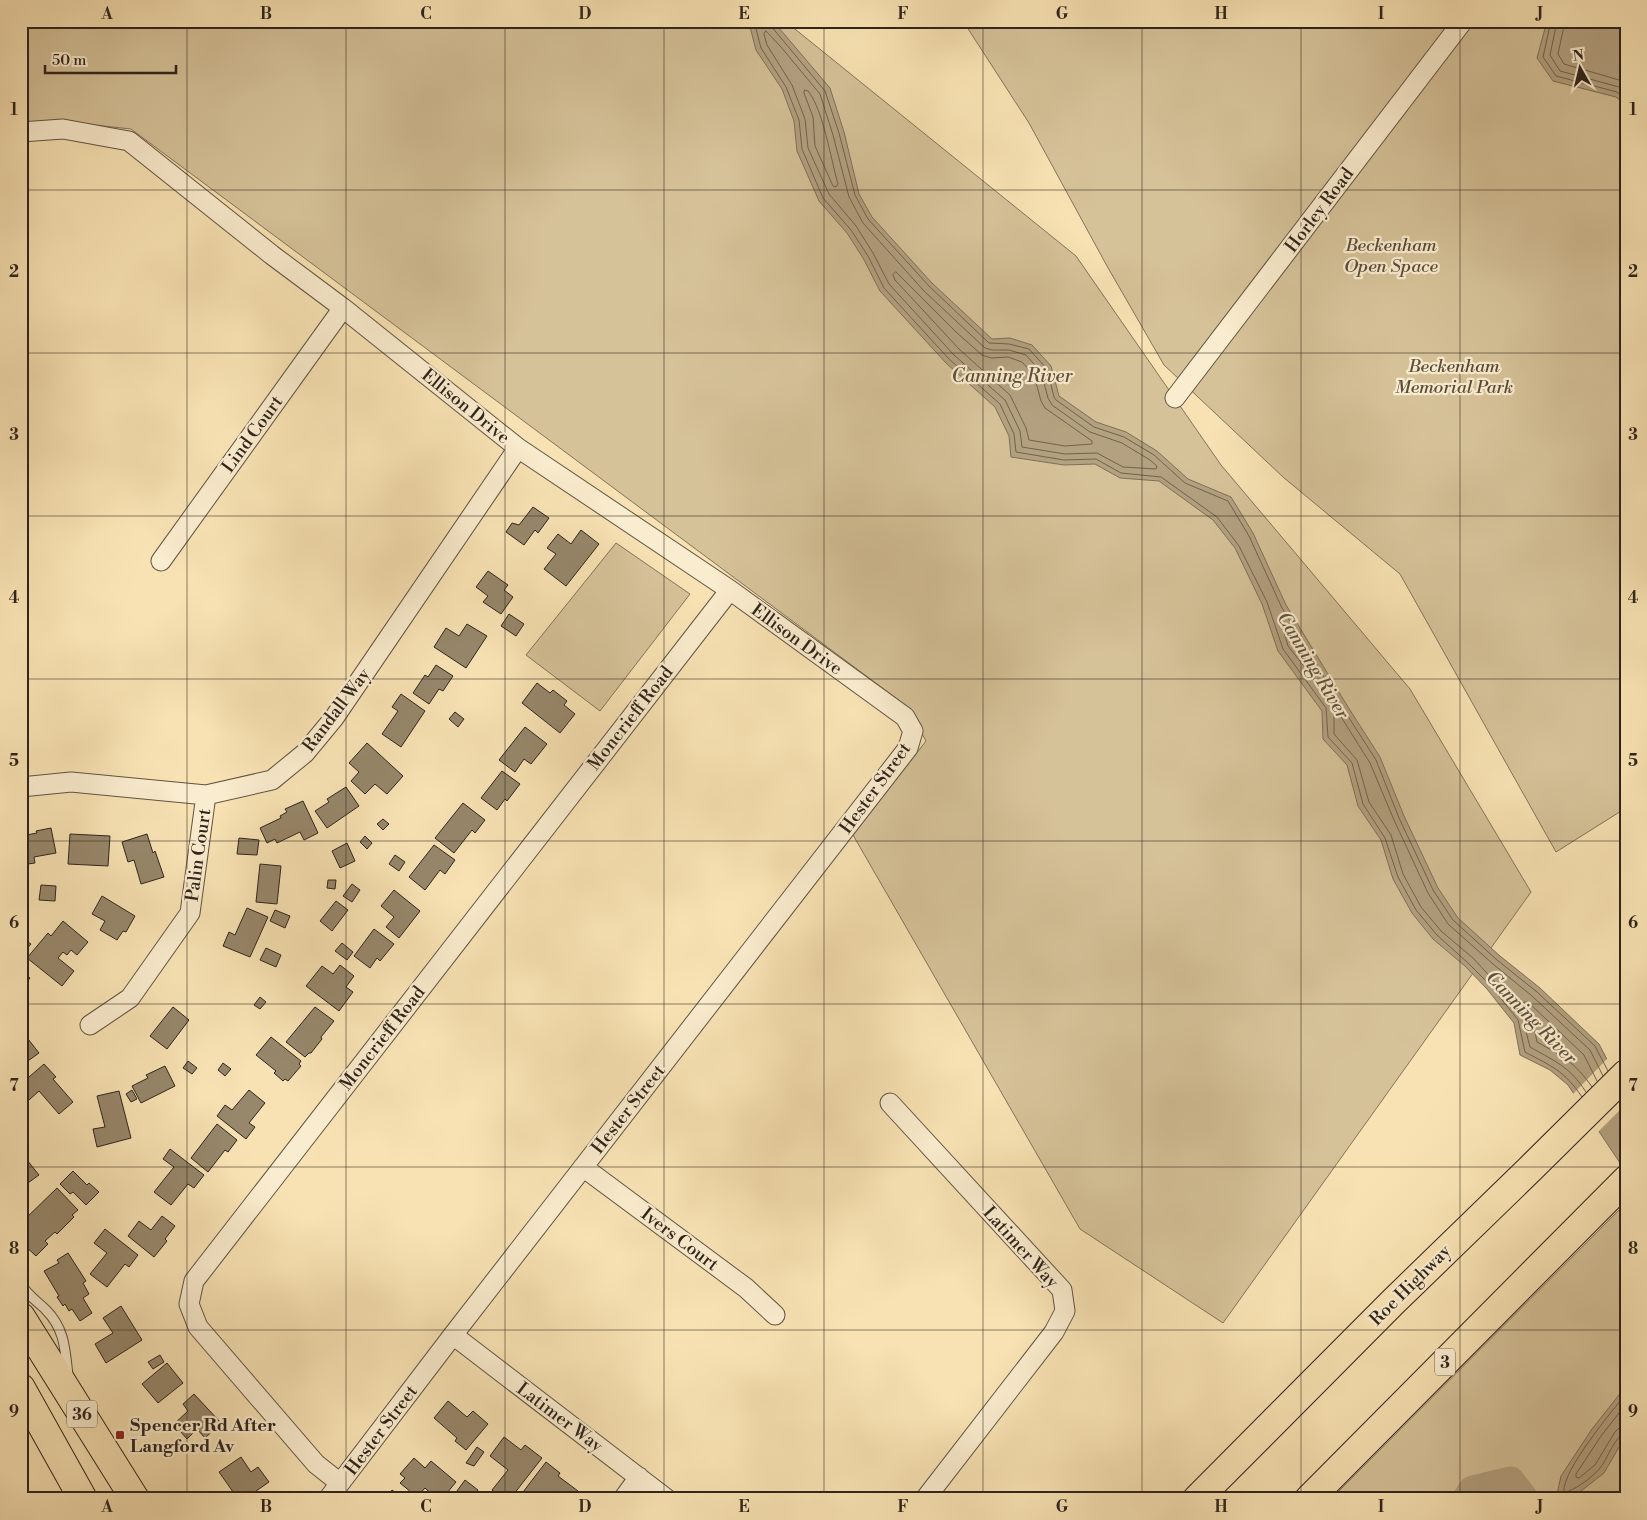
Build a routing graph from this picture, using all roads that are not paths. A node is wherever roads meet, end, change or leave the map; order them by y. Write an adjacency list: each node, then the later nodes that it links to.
1 (1463, 21): 4 (street, Horley Road)
2 (21, 132): 3 (street, Ellison Drive)
3 (343, 308): 5 (street, Ellison Drive); 6 (street, Lind Court)
4 (1175, 398)
5 (518, 448): 7 (street, Ellison Drive); 10 (street, Randall Way)
6 (161, 561)
7 (730, 590): 8 (street, Ellison Drive); 24 (street, Moncrieff Road)
8 (905, 717): 14 (street, Hester Street)
9 (22, 784): 10 (street, Randall Way)
10 (206, 795): 11 (street, Palin Court)
11 (90, 1025)
12 (1626, 1074): 32 (main road, Roe Highway)
13 (890, 1103): 31 (street, Latimer Way)
14 (584, 1167): 17 (street, Ivers Court); 19 (street, Hester Street)
15 (1626, 1180): 33 (main road, 3)
16 (21, 1284): 21 (lane)
17 (775, 1315)
18 (21, 1317): 21 (main road, 36)
19 (453, 1335): 23 (street, Latimer Way); 24 (street, Hester Street)
20 (21, 1388): 26 (main road, 36)
21 (73, 1399): 27 (main road, 36)
22 (21, 1420): 25 (main road)
23 (639, 1477): 29 (street); 30 (street, Latimer Way)
24 (340, 1483): 28 (street, Hester Street)
25 (67, 1499)
26 (83, 1499)
27 (135, 1499)
28 (328, 1499)
29 (623, 1499)
30 (667, 1499)
31 (925, 1499)
32 (1197, 1499)
33 (1309, 1499)

